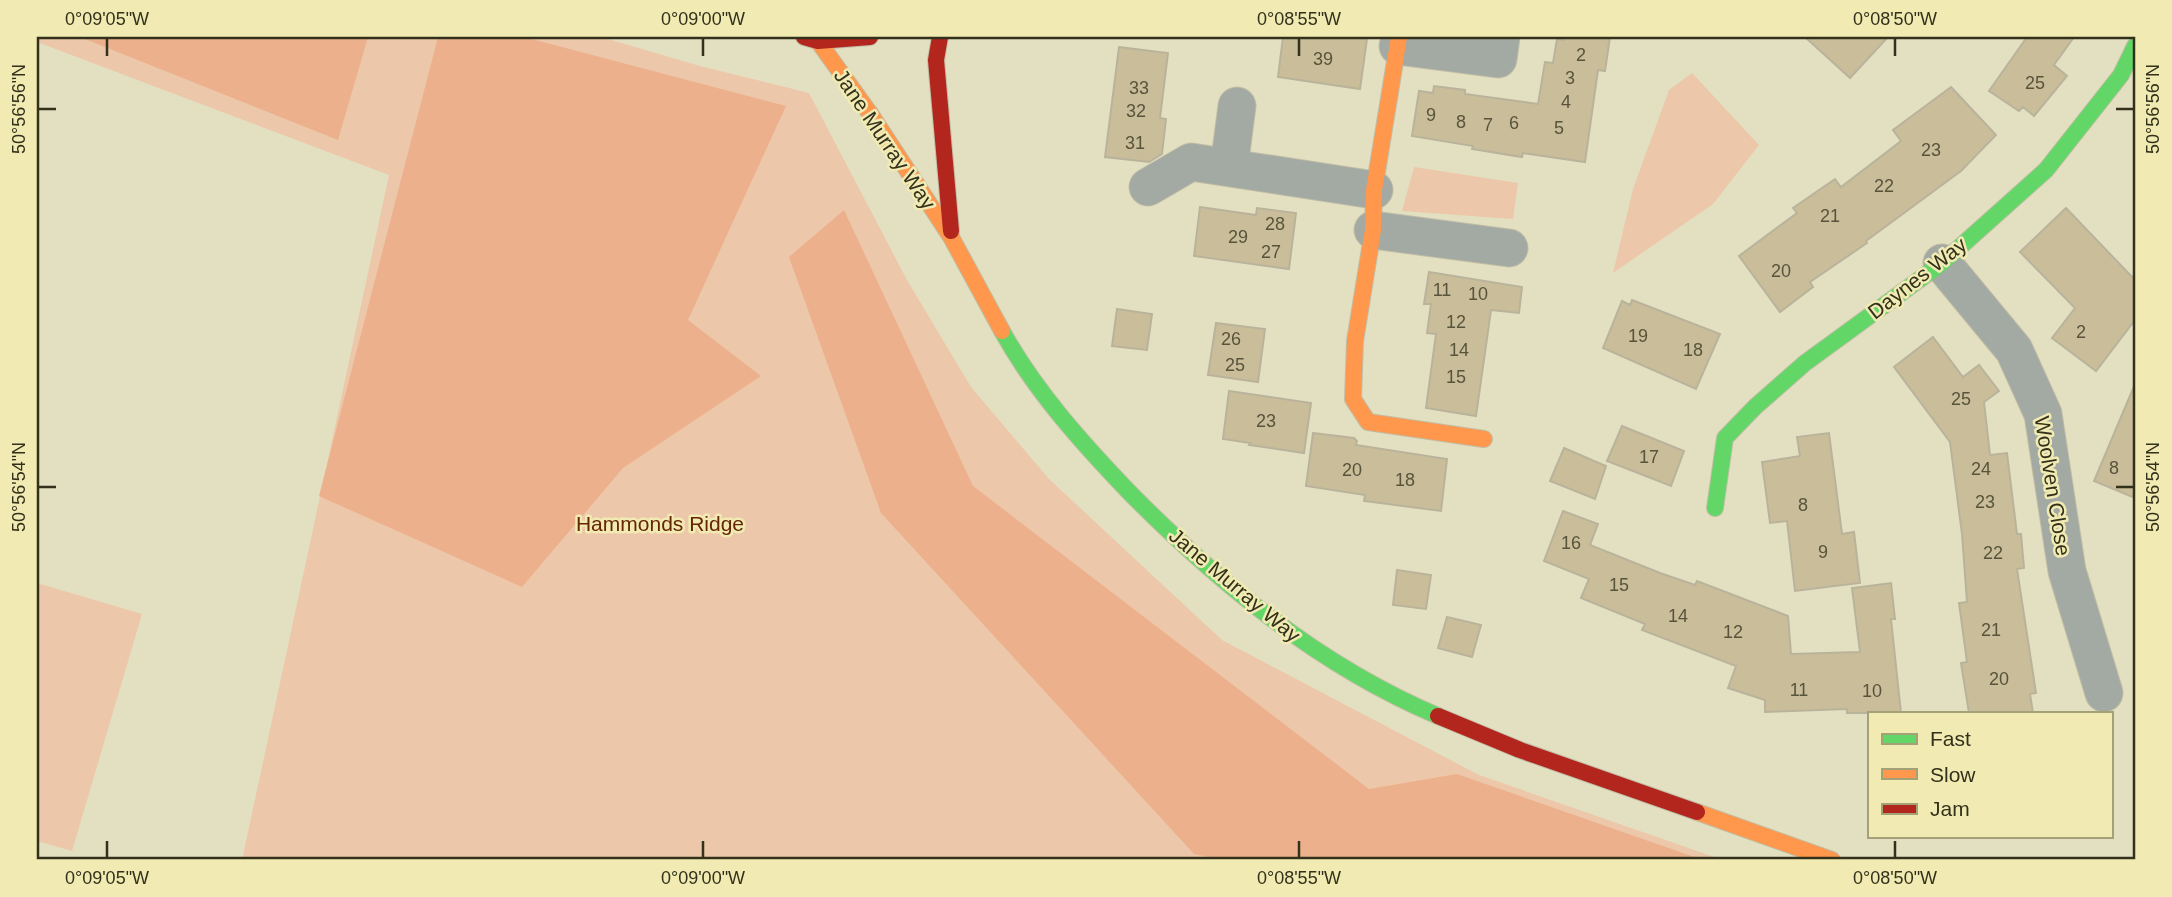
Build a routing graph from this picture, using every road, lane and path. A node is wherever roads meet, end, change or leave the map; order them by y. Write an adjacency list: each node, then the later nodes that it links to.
1 (870, 37): 4 (main road)
2 (940, 37): 12 (main road, Jane Murray Way)
3 (1501, 37): 5 (street)
4 (811, 39): 12 (main road, Jane Murray Way)
5 (1398, 41): 10 (main road)
6 (2135, 46): 14 (main road, Daynes Way)
7 (1237, 106): 8 (street)
8 (1229, 167): 9 (street); 10 (street)
9 (1148, 187)
10 (1374, 190): 11 (main road)
11 (1373, 230): 13 (street); 15 (main road)
12 (951, 237): 18 (main road, Jane Murray Way)
13 (1509, 248)
14 (1942, 263): 16 (main road, Daynes Way); 17 (street, Woolven Close)
15 (1484, 439)
16 (1715, 508)
17 (2104, 693)
18 (1832, 860)

